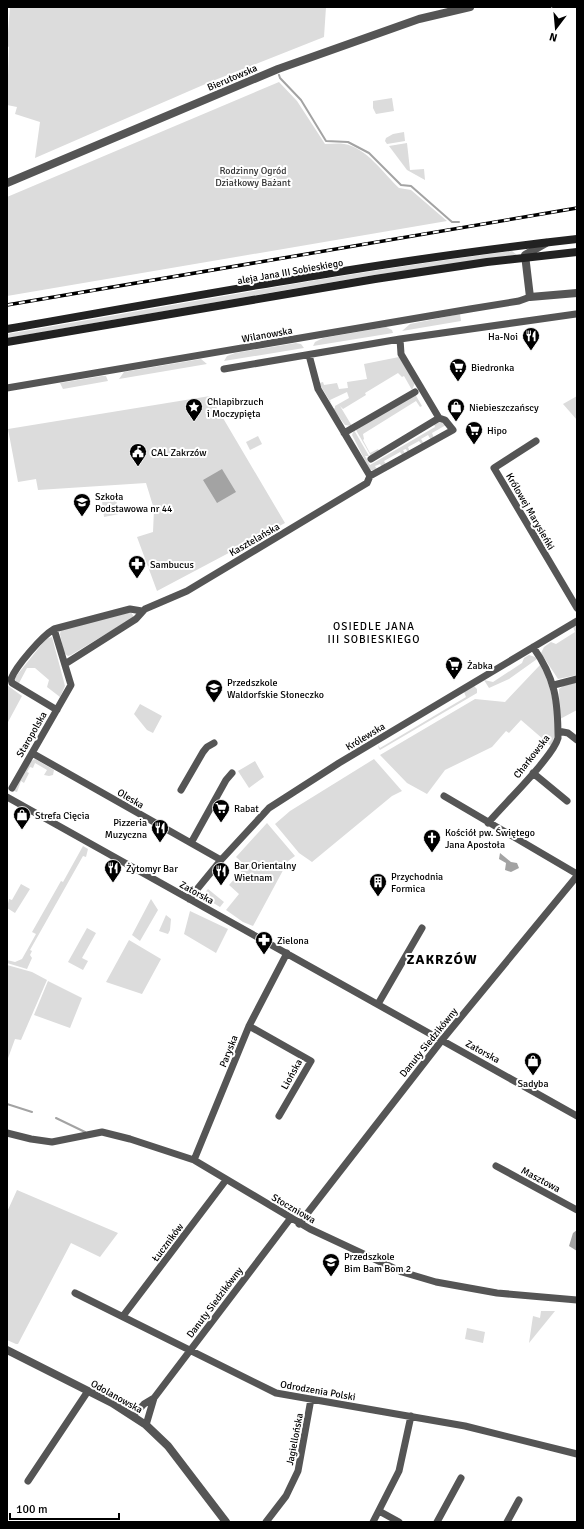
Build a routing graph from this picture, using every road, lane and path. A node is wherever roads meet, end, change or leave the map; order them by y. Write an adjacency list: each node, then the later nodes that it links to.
1 (470, 7): 2 (street, Bierutowska)
2 (7, 183)
3 (577, 239): 4 (main road, aleja Jana III Sobieskiego)
4 (548, 242): 6 (street); 10 (main road, aleja Jana III Sobieskiego)
5 (577, 252): 6 (main road)
6 (524, 258): 8 (street); 12 (main road)
7 (577, 293): 8 (street, Wilanowska)
8 (530, 297): 15 (street, Wilanowska)
9 (576, 314): 11 (street)
10 (7, 329)
11 (400, 339): 13 (street); 17 (street)
12 (7, 342)
13 (309, 355): 14 (street); 18 (street)
14 (224, 369)
15 (7, 388)
16 (415, 392): 18 (street)
17 (439, 418): 20 (street); 21 (street, Kasztelańska)
18 (344, 433): 21 (street)
19 (536, 442): 22 (street, Królowej Marysieńki)
20 (372, 459)
21 (370, 476): 23 (street, Kasztelańska)
22 (577, 608)
23 (142, 611): 25 (street, Kasztelańska); 27 (street, Kasztelańska)
24 (577, 621): 26 (street, Królewska)
25 (54, 629): 27 (street); 30 (street, Staropolska)
26 (533, 647): 29 (street, Charkowska); 44 (street, Królewska)
27 (65, 664): 30 (street, Staropolska)
28 (577, 680): 29 (street)
29 (554, 685): 31 (street, Charkowska)
30 (56, 710): 34 (street, Staropolska)
31 (558, 731): 32 (street); 36 (street, Charkowska)
32 (577, 740)
33 (214, 743): 38 (street)
34 (32, 753): 37 (street, Staropolska); 43 (street, Oleska)
35 (232, 773): 43 (street)
36 (533, 773): 41 (street); 42 (street, Charkowska)
37 (12, 788)
38 (181, 790)
39 (7, 796): 46 (street, Zatorska)
40 (444, 796): 42 (street)
41 (567, 801)
42 (488, 824): 45 (street)
43 (191, 843): 44 (street, Oleska)
44 (221, 860): 46 (street, Królewska)
45 (577, 875): 51 (street, Danuty Siedzikówny)
46 (189, 899): 48 (street, Zatorska)
47 (422, 928): 49 (street)
48 (287, 953): 49 (street, Zatorska); 50 (street, Paryska)
49 (378, 1004): 51 (street, Zatorska)
50 (249, 1026): 52 (street, Liońska); 55 (street, Paryska)
51 (442, 1040): 53 (street, Zatorska); 60 (street, Danuty Siedzikówny)
52 (279, 1116)
53 (577, 1116)
54 (7, 1133): 55 (street, Stoczniowa)
55 (194, 1160): 57 (street, Stoczniowa)
56 (496, 1166): 58 (street, Masztowa)
57 (226, 1180): 59 (street, Stoczniowa); 63 (street, Łuczników)
58 (577, 1210)
59 (290, 1219): 60 (street, Stoczniowa); 65 (street, Danuty Siedzikówny)
60 (300, 1224): 62 (street, Stoczniowa)
61 (75, 1293): 63 (street, Odrodzenia Polski)
62 (577, 1300)
63 (123, 1316): 65 (street, Odrodzenia Polski)
64 (7, 1350): 66 (street, Odolanowska)
65 (190, 1350): 67 (street, Danuty Siedzikówny); 68 (street, Odrodzenia Polski)
66 (88, 1391): 69 (street, Odolanowska); 74 (street)
67 (154, 1398): 69 (street, Danuty Siedzikówny); 71 (street, Danuty Siedzikówny)
68 (311, 1399): 70 (street, Odrodzenia Polski); 78 (street, Jagiellońska)
69 (134, 1416): 71 (street, Odolanowska)
70 (411, 1416): 72 (street, Odrodzenia Polski); 76 (street)
71 (146, 1425): 77 (street, Odolanowska)
72 (577, 1454)
73 (461, 1478): 81 (street)
74 (28, 1481)
75 (519, 1500): 82 (street)
76 (379, 1512): 79 (street); 80 (street)
77 (226, 1522)
78 (266, 1522)
79 (373, 1522)
80 (399, 1522)
81 (437, 1522)
82 (507, 1522)

